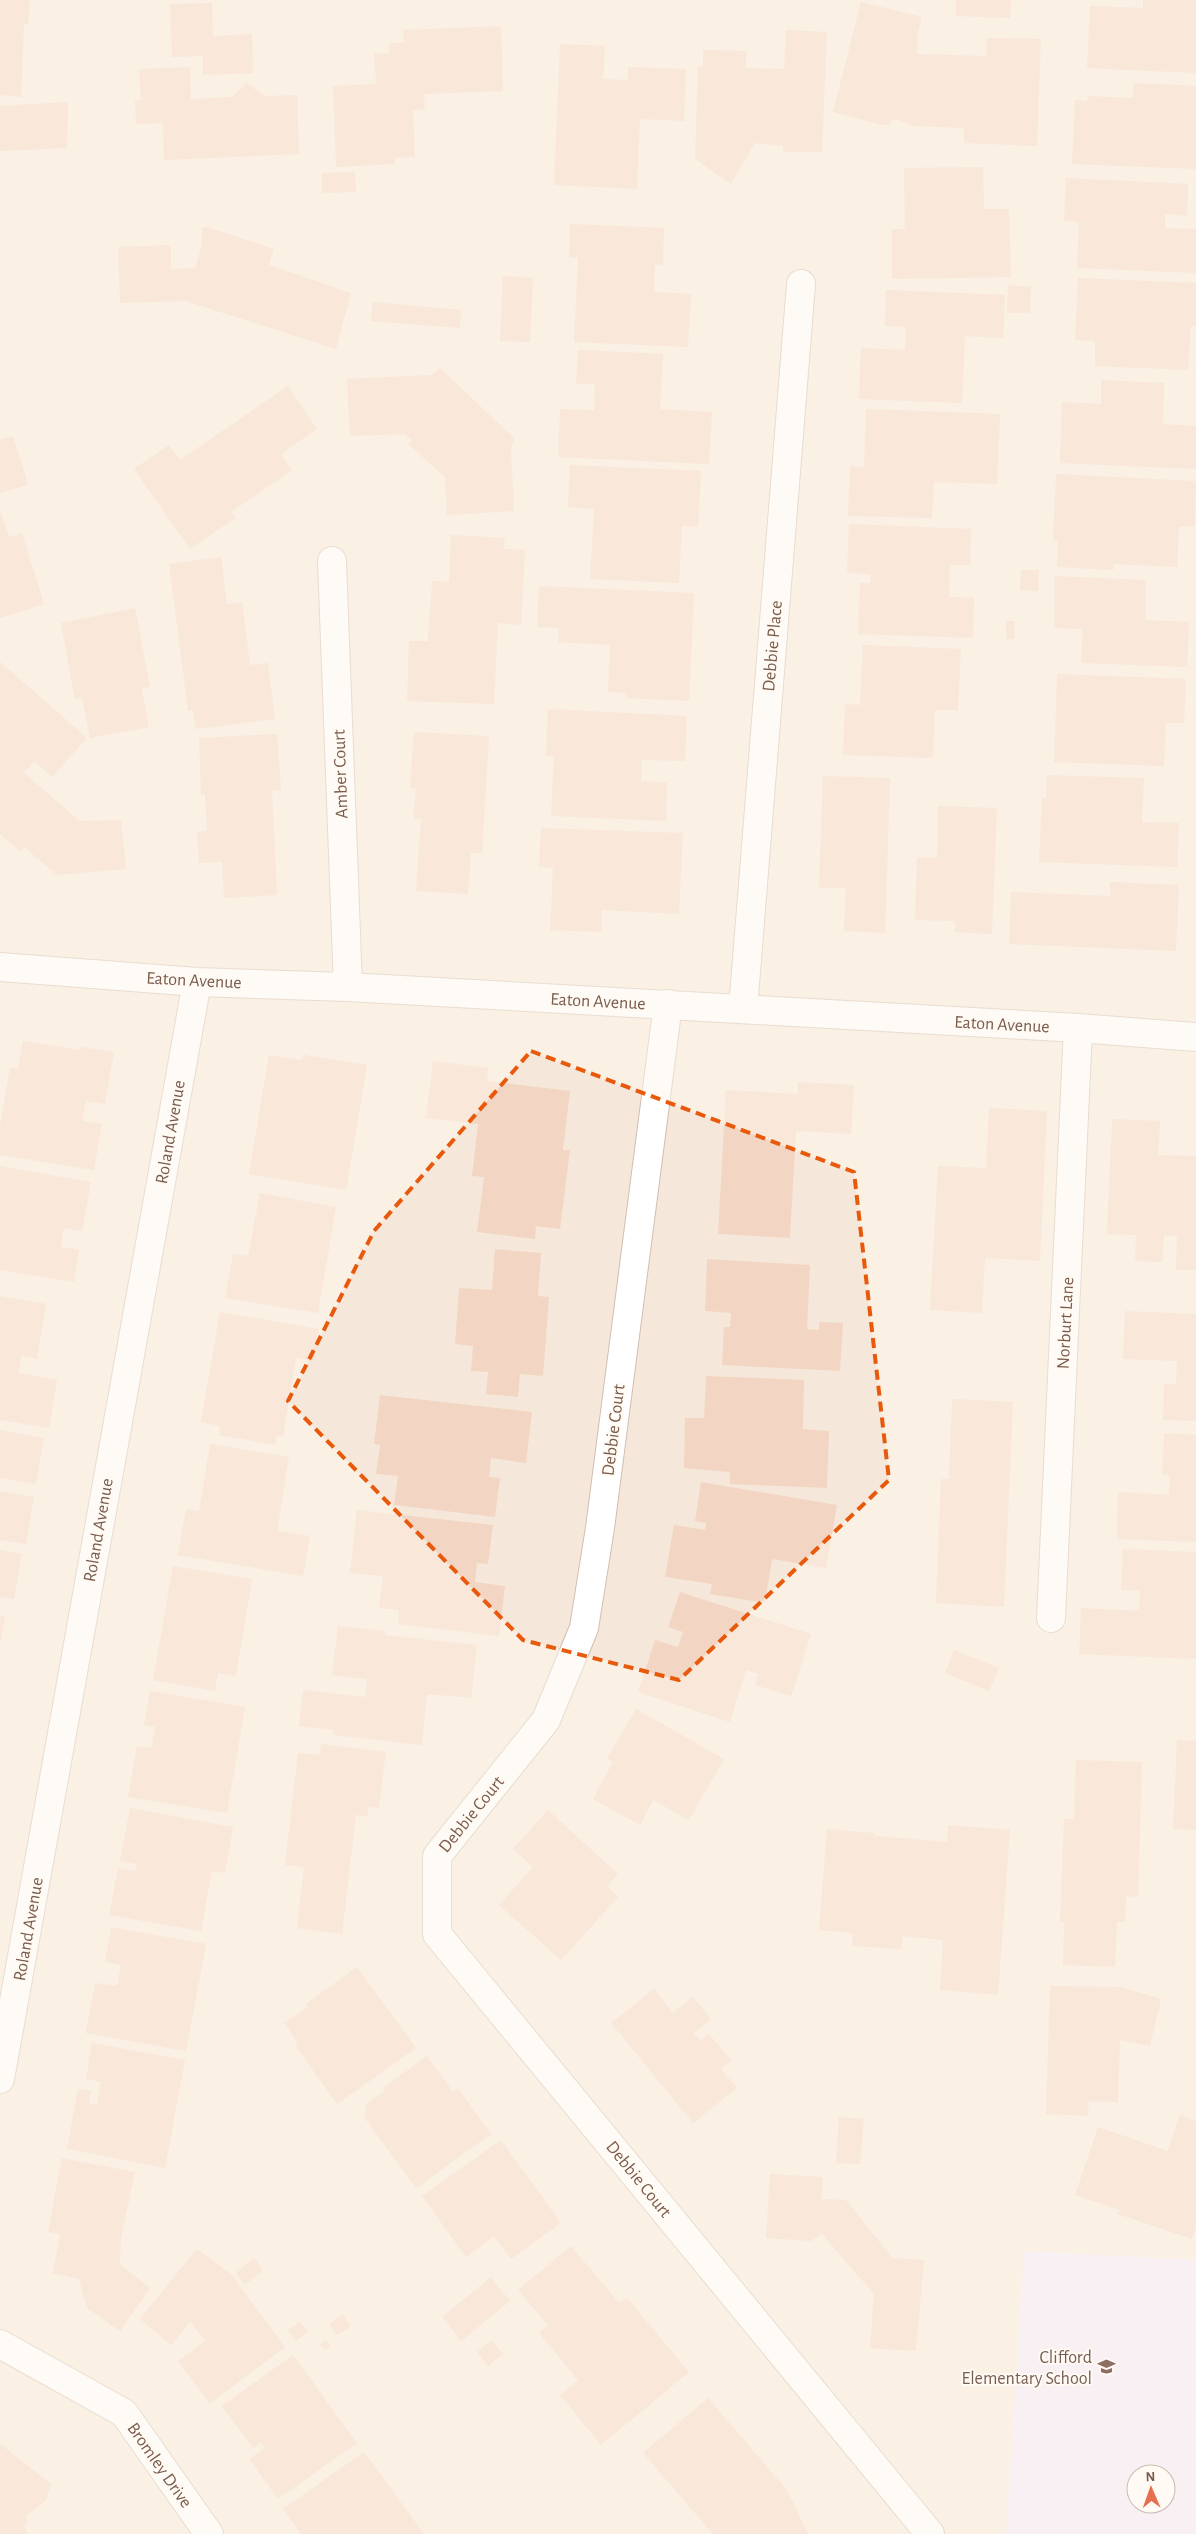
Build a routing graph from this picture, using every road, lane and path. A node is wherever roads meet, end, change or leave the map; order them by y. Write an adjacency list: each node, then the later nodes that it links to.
1 (801, 284): 7 (street, Debbie Place)
2 (332, 561): 5 (street, Amber Court)
3 (0, 967): 4 (street, Eaton Avenue)
4 (197, 982): 5 (street, Eaton Avenue); 11 (street, Roland Avenue)
5 (348, 987): 6 (street, Eaton Avenue)
6 (668, 1004): 7 (street, Eaton Avenue); 14 (street, Debbie Court)
7 (743, 1009): 8 (street, Eaton Avenue)
8 (1078, 1028): 9 (street, Eaton Avenue); 10 (street, Norburt Lane)
9 (1196, 1037)
10 (1051, 1618)
11 (0, 2079)
12 (0, 2344): 13 (street, Bromley Drive)
13 (209, 2534)
14 (930, 2534)

